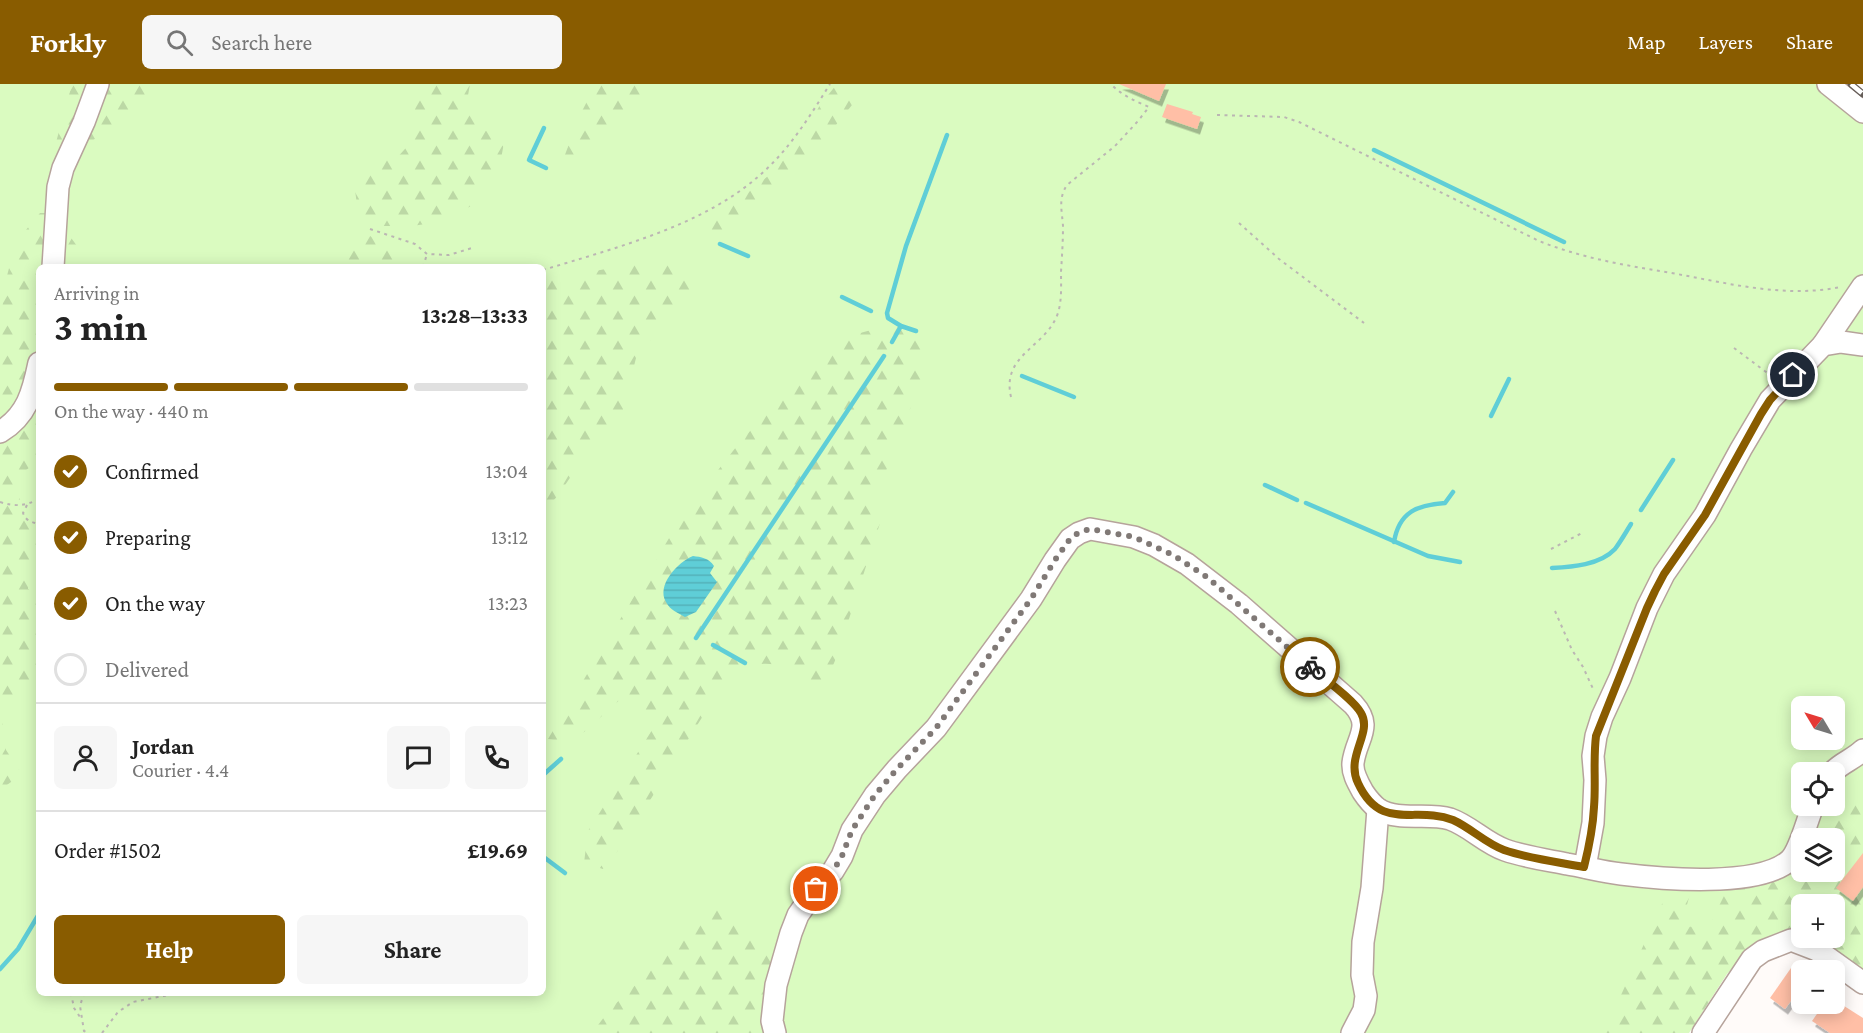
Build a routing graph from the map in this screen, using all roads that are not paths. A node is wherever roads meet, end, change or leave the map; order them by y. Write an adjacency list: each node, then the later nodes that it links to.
1 (98, 84): 4 (street)
2 (1828, 84): 3 (street)
3 (1863, 112)
4 (53, 264)
5 (1853, 287): 6 (street)
6 (1823, 345): 7 (street); 14 (street)
7 (1863, 345)
8 (36, 374): 9 (street)
9 (0, 432)
10 (1863, 750): 11 (street)
11 (1845, 763)
12 (1378, 809): 14 (street); 16 (street); 17 (street)
13 (1809, 816): 14 (street)
14 (1584, 867)
15 (1863, 983): 18 (street)
16 (775, 1033)
17 (1352, 1033)
18 (1703, 1033)

